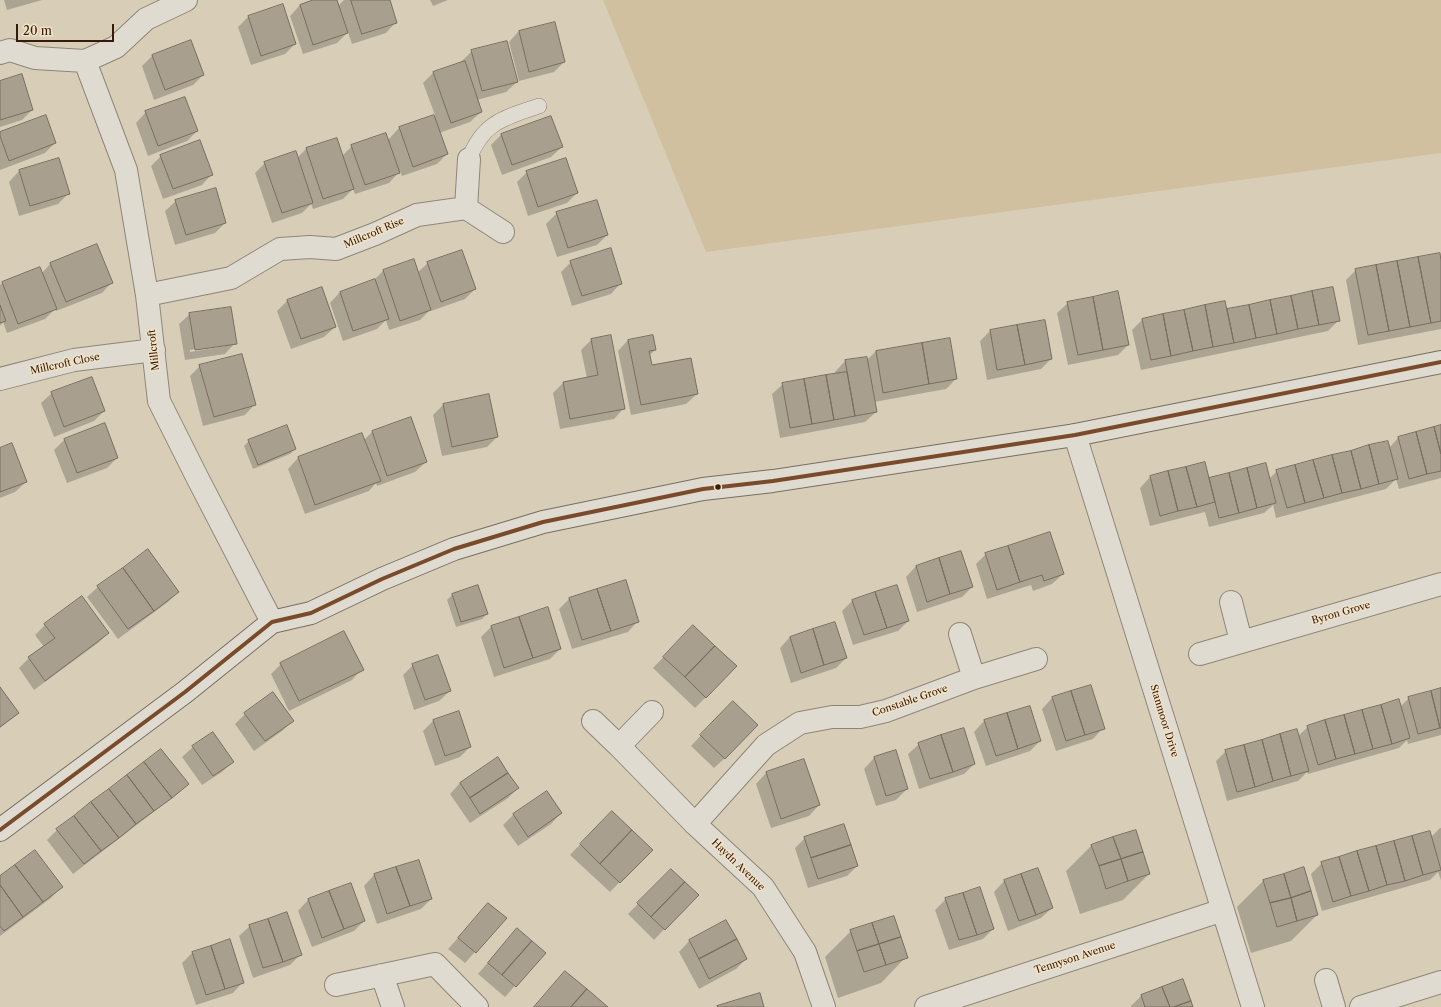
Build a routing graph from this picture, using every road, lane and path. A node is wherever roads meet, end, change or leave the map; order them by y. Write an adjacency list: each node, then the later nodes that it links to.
1 (186, 0): 3 (street)
2 (0, 53): 3 (street)
3 (84, 61): 8 (street, Millcroft)
4 (539, 106): 5 (lane)
5 (469, 159): 6 (street)
6 (466, 208): 7 (street); 8 (street, Millcroft Rise)
7 (503, 232)
8 (147, 295): 9 (street, Millcroft)
9 (154, 350): 11 (street, Millcroft Close); 15 (street, Millcroft)
10 (1441, 362): 12 (street)
11 (0, 379)
12 (1075, 435): 15 (street); 26 (street, Stanmoor Drive)
13 (1441, 584): 17 (street, Byron Grove)
14 (1231, 602): 17 (street)
15 (272, 622): 25 (street)
16 (960, 634): 20 (street)
17 (1241, 641): 18 (street, Byron Grove)
18 (1200, 654)
19 (1036, 660): 20 (street, Constable Grove)
20 (974, 678): 24 (street, Constable Grove)
21 (652, 712): 23 (street)
22 (593, 721): 23 (street, Haydn Avenue)
23 (619, 746): 24 (street, Haydn Avenue)
24 (695, 824): 33 (street, Haydn Avenue)
25 (0, 830)
26 (1223, 910): 34 (street, Tennyson Avenue); 35 (street, Stanmoor Drive)
27 (382, 975): 30 (street); 31 (street); 32 (street)
28 (1326, 980): 36 (street)
29 (1441, 982): 37 (street)
30 (336, 985)
31 (393, 1007)
32 (477, 1007)
33 (824, 1007)
34 (926, 1007)
35 (1253, 1007)
36 (1334, 1007)
37 (1362, 1007)

